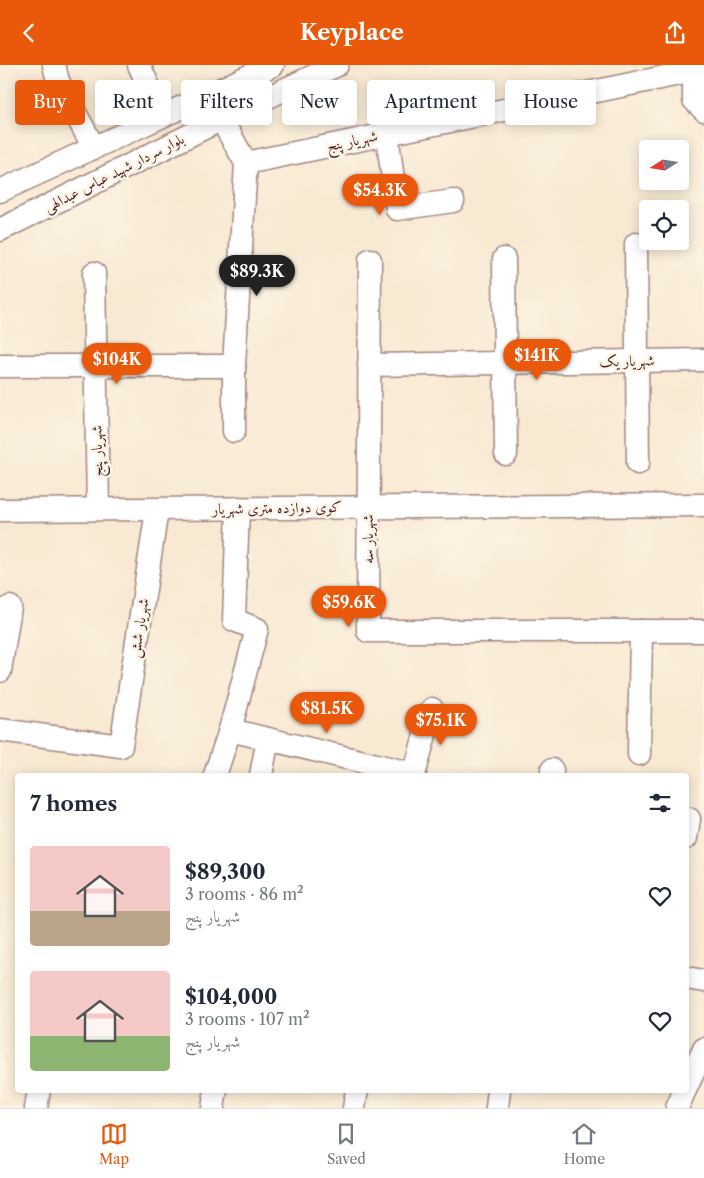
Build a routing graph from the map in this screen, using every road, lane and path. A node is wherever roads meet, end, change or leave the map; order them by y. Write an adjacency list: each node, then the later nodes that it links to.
1 (54, 65): 14 (street)
2 (139, 65): 6 (street)
3 (273, 65): 9 (street, بلوار سردار شهید عباس عبدالهی)
4 (337, 65): 7 (street, بلوار سردار شهید عباس عبدالهی)
5 (694, 68): 8 (street); 13 (street, شهریار پنج)
6 (146, 80)
7 (272, 95)
8 (704, 110)
9 (171, 112)
10 (142, 125): 14 (street, بلوار سردار شهید عباس عبدالهی)
11 (209, 125): 18 (street, بلوار سردار شهید عباس عبدالهی)
12 (224, 125): 15 (street)
13 (387, 134): 15 (street, شهریار پنج); 17 (street)
14 (94, 147): 16 (street, بلوار سردار شهید عباس عبدالهی)
15 (246, 163): 29 (street)
16 (0, 191)
17 (453, 201)
18 (0, 230)
19 (636, 244): 24 (street)
20 (504, 259): 25 (street)
21 (370, 260): 26 (street, شهریار سه)
22 (94, 273): 28 (street, شهریار پنج)
23 (704, 360): 24 (street, شهریار یک)
24 (637, 361): 25 (street, شهریار یک); 32 (street)
25 (505, 363): 26 (street, شهریار یک); 31 (street)
26 (369, 365): 34 (street, شهریار سه)
27 (0, 366): 28 (street)
28 (96, 366): 29 (street); 36 (street, شهریار پنج)
29 (234, 366): 30 (street)
30 (234, 431)
31 (506, 454)
32 (638, 463)
33 (704, 505): 34 (street, کوی دوازده متری شهریار)
34 (368, 507): 35 (street, کوی دوازده متری شهریار); 40 (street, شهریار سه)
35 (238, 508): 38 (street, کوی دوازده متری شهریار); 45 (street)
36 (98, 509): 37 (street, کوی دوازده متری شهریار); 38 (street, کوی دوازده متری شهریار)
37 (0, 510)
38 (157, 510): 44 (street, شهریار شش)
39 (10, 607): 42 (street)
40 (641, 631): 41 (street, شهریار سه); 47 (street)
41 (704, 631)
42 (0, 671)
43 (432, 709): 51 (street)
44 (0, 730)
45 (230, 730): 46 (street); 48 (street)
46 (268, 739): 49 (street); 50 (street)
47 (639, 754)
48 (216, 773)
49 (261, 773)
50 (410, 773)
51 (414, 773)
52 (689, 978): 53 (street)
53 (704, 981)
54 (704, 1049): 55 (street)
55 (689, 1082)
56 (38, 1093): 61 (street)
57 (216, 1093): 62 (street)
58 (356, 1093): 63 (street)
59 (499, 1093): 64 (street)
60 (684, 1093): 65 (street)
61 (36, 1108)
62 (213, 1108)
63 (354, 1108)
64 (496, 1108)
65 (677, 1108)

